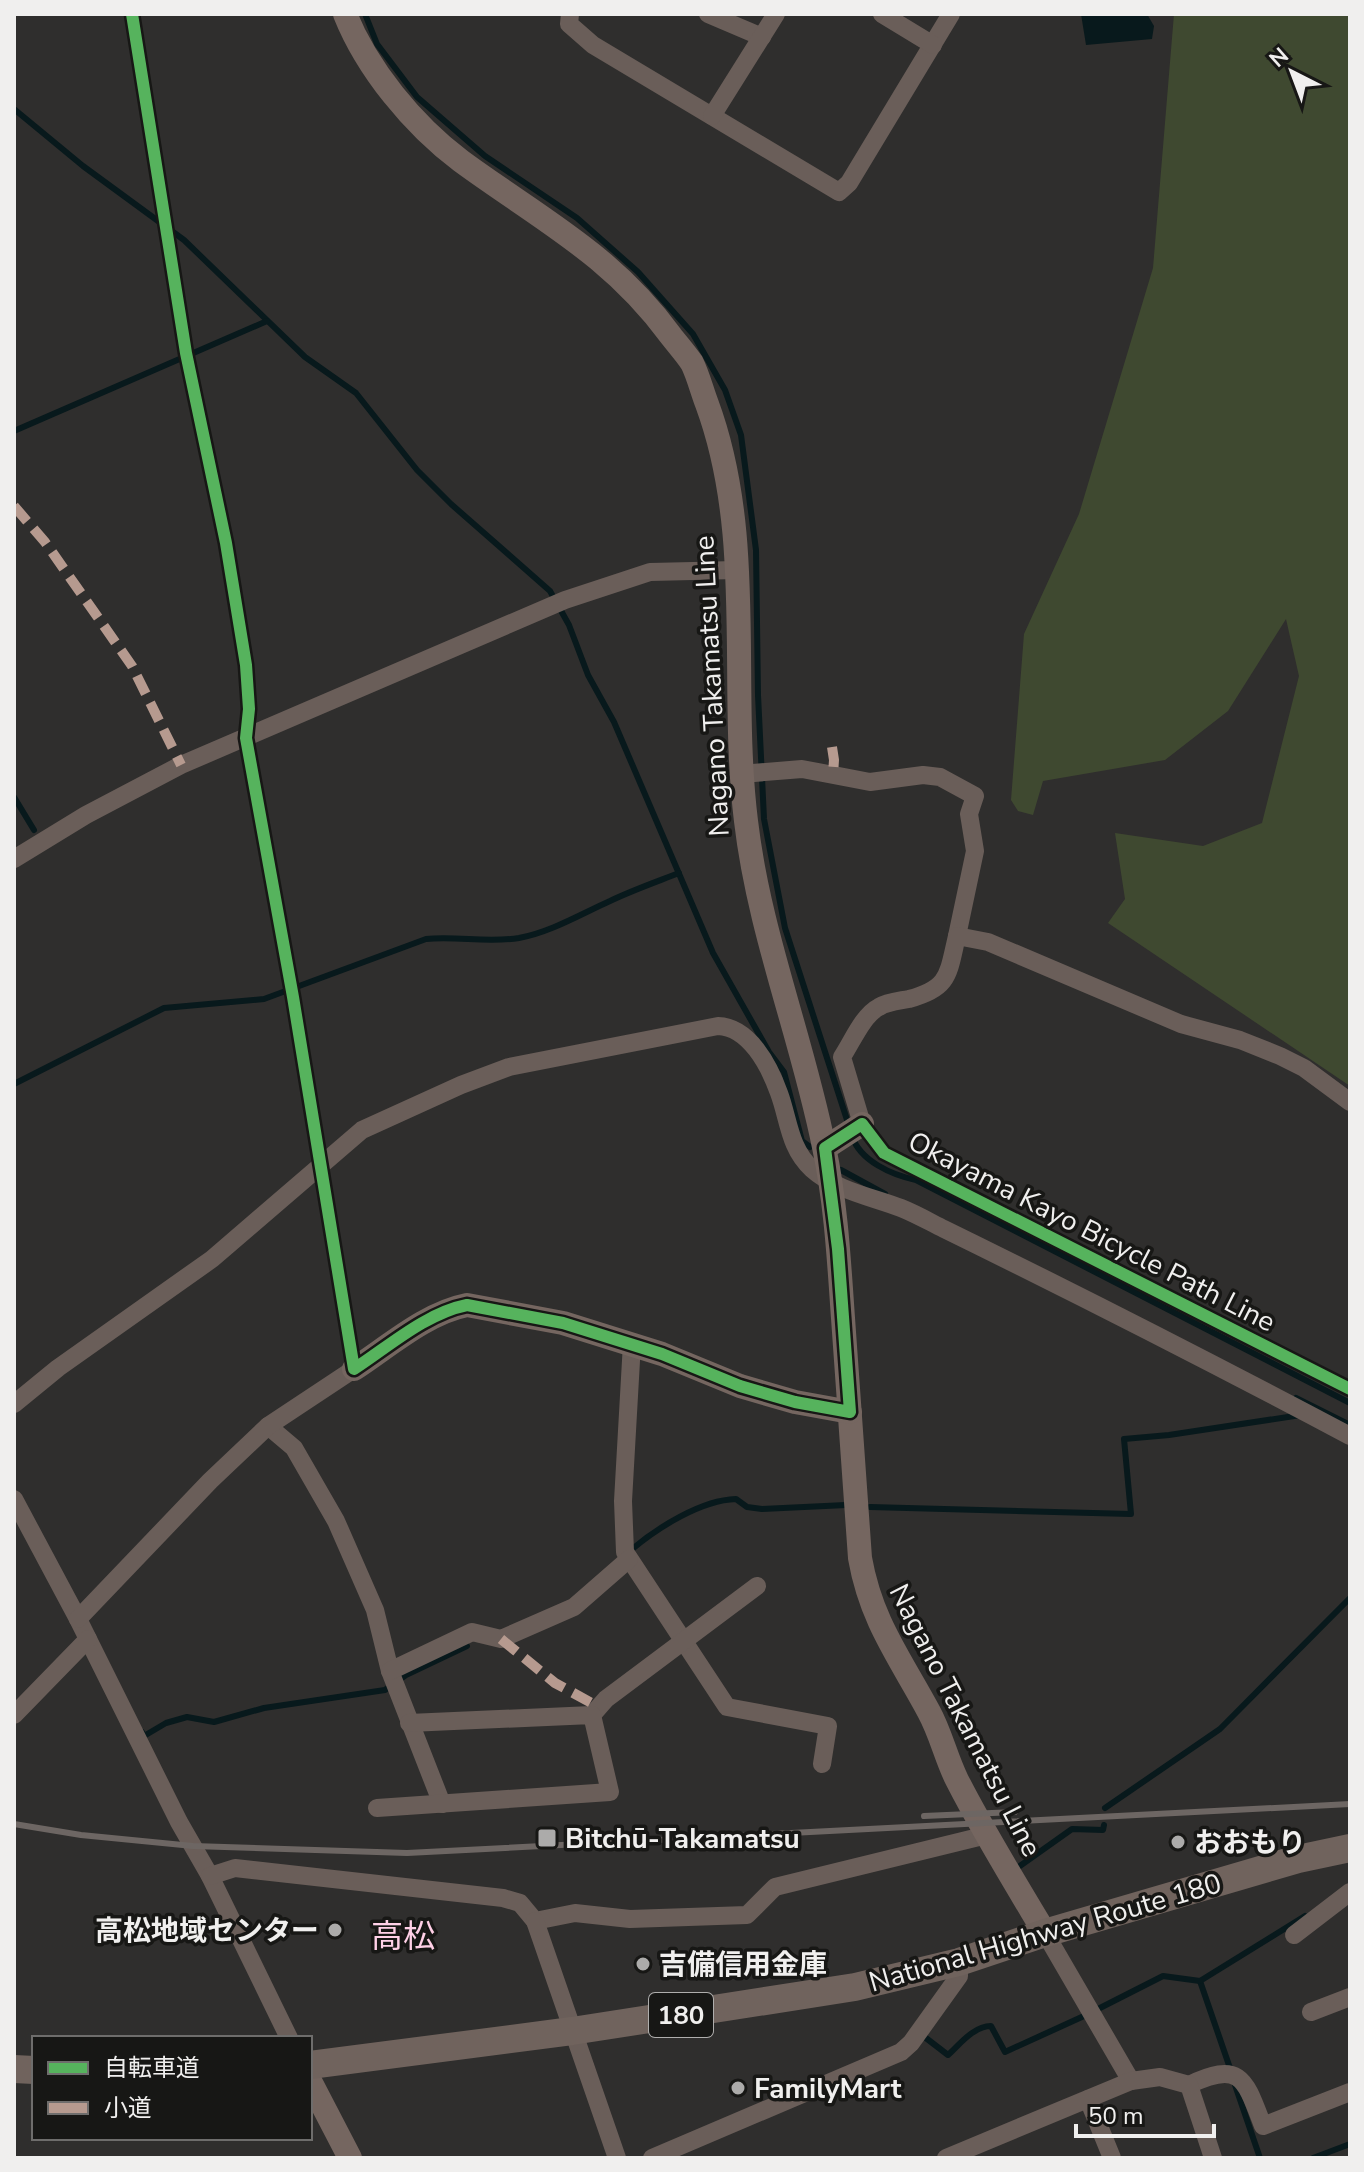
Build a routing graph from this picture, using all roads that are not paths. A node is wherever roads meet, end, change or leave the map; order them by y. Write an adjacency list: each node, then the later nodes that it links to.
1 (345, 14): 10 (main road, Nagano Takamatsu Line)
2 (570, 14): 9 (street)
3 (708, 14): 7 (street)
4 (776, 14): 7 (street)
5 (882, 14): 8 (street)
6 (951, 14): 8 (street)
7 (762, 37): 9 (street)
8 (933, 45): 9 (street)
9 (712, 116)
10 (736, 570): 11 (main road, Nagano Takamatsu Line); 12 (street)
11 (752, 773): 13 (street); 15 (main road, Nagano Takamatsu Line)
12 (14, 859)
13 (957, 936): 14 (street); 15 (street)
14 (1350, 1102)
15 (846, 1134): 16 (main road, Nagano Takamatsu Line)
16 (830, 1182): 19 (street); 20 (main road, Nagano Takamatsu Line); 22 (street)
17 (632, 1343): 18 (main road); 20 (main road); 24 (street)
18 (354, 1369): 21 (street)
19 (14, 1404)
20 (850, 1412): 36 (main road, Nagano Takamatsu Line)
21 (268, 1426): 26 (street); 29 (street)
22 (1350, 1436)
23 (14, 1499): 26 (street)
24 (627, 1556): 28 (street); 29 (street)
25 (757, 1586): 28 (street)
26 (81, 1616): 27 (street)
27 (88, 1639): 30 (street); 38 (street)
28 (683, 1642): 31 (street); 33 (street)
29 (393, 1679): 32 (street)
30 (14, 1715)
31 (592, 1715): 32 (street); 34 (street)
32 (409, 1723): 34 (street)
33 (822, 1764)
34 (442, 1804): 35 (street)
35 (377, 1808)
36 (987, 1835): 40 (street); 41 (main road, Nagano Takamatsu Line)
37 (1350, 1848): 41 (highway, National Highway Route 180 / 180)
38 (210, 1876): 40 (street); 47 (street)
39 (1350, 1892): 42 (street)
40 (535, 1921): 46 (street)
41 (1045, 1933): 43 (highway, National Highway Route 180 / 180); 49 (street)
42 (1294, 1935)
43 (959, 1962): 46 (highway, National Highway Route 180 / 180); 56 (street)
44 (1350, 1997): 45 (street)
45 (1311, 2012)
46 (572, 2031): 48 (highway, National Highway Route 180 / 180); 55 (street)
47 (288, 2036)
48 (312, 2065)
49 (1131, 2081): 51 (street); 53 (street)
50 (312, 2085): 54 (main road)
51 (1189, 2085): 52 (street); 59 (street)
52 (1350, 2092)
53 (1088, 2099): 57 (street); 58 (street)
54 (350, 2158)
55 (617, 2158)
56 (652, 2158)
57 (946, 2158)
58 (1112, 2158)
59 (1213, 2158)

